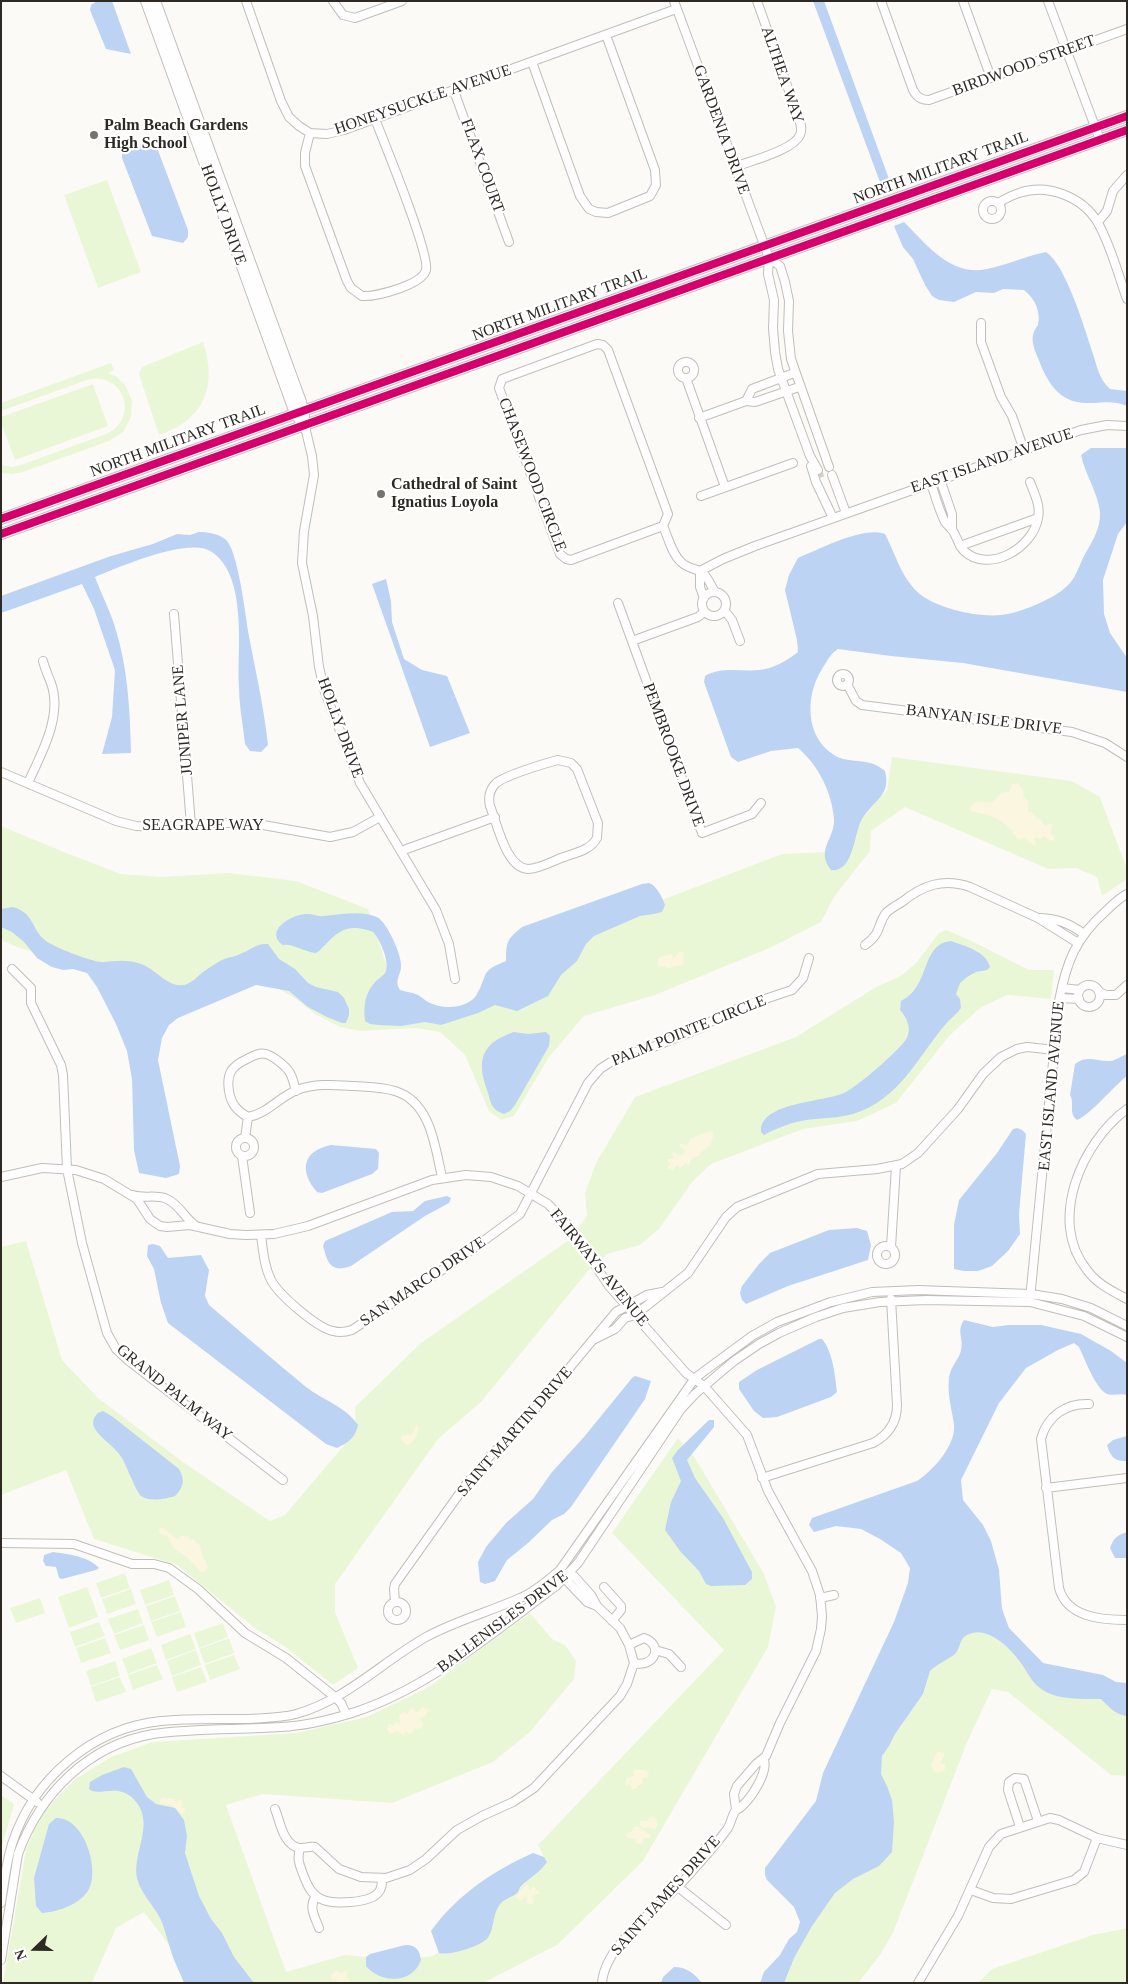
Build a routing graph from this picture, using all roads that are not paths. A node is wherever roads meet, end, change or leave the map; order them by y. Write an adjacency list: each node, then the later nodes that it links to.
1 (146, 1): 38 (main road, HOLLY DRIVE)
2 (155, 1): 38 (main road, HOLLY DRIVE)
3 (246, 1): 21 (street)
4 (333, 1): 5 (street)
5 (402, 1)
6 (757, 1): 23 (street, ALTHEA WAY)
7 (880, 1): 15 (street, BIRDWOOD STREET)
8 (963, 1): 15 (street)
9 (1048, 1): 13 (street)
10 (675, 5): 12 (street, HONEYSUCKLE AVENUE); 23 (street, GARDENIA DRIVE)
11 (1127, 28): 13 (street, BIRDWOOD STREET)
12 (606, 34): 14 (street, HONEYSUCKLE AVENUE); 14 (street)
13 (1067, 51): 15 (street, BIRDWOOD STREET); 19 (street)
14 (532, 62): 16 (street, HONEYSUCKLE AVENUE)
15 (991, 78)
16 (454, 91): 18 (street, HONEYSUCKLE AVENUE); 27 (street, FLAX COURT)
17 (1127, 116): 19 (main road, NORTH MILITARY TRAIL)
18 (375, 119): 21 (street, HONEYSUCKLE AVENUE); 21 (street)
19 (1095, 127): 22 (street); 28 (main road, NORTH MILITARY TRAIL)
20 (1127, 130): 22 (main road, NORTH MILITARY TRAIL)
21 (310, 133)
22 (1100, 140): 29 (main road, NORTH MILITARY TRAIL)
23 (734, 167): 28 (street, GARDENIA DRIVE)
24 (1127, 174): 26 (street)
25 (998, 203): 26 (street)
26 (1098, 222): 30 (street)
27 (509, 242)
28 (764, 246): 29 (street, GARDENIA DRIVE); 38 (main road, NORTH MILITARY TRAIL)
29 (769, 258): 32 (street, GARDENIA DRIVE); 34 (street, GARDENIA DRIVE); 40 (main road, NORTH MILITARY TRAIL)
30 (1127, 299)
31 (981, 324): 42 (street)
32 (794, 373): 34 (street); 35 (street, GARDENIA DRIVE)
33 (686, 378): 39 (street)
34 (782, 378): 36 (street, GARDENIA DRIVE); 37 (street)
35 (800, 387): 36 (street); 43 (street, GARDENIA DRIVE)
36 (786, 390): 37 (street); 44 (street, GARDENIA DRIVE)
37 (746, 401): 39 (street)
38 (300, 411): 40 (main road, HOLLY DRIVE); 61 (main road, NORTH MILITARY TRAIL)
39 (700, 418): 53 (street)
40 (305, 426): 64 (main road, NORTH MILITARY TRAIL); 81 (street, HOLLY DRIVE)
41 (1127, 426): 42 (street, EAST ISLAND AVENUE)
42 (1024, 450): 49 (street, EAST ISLAND AVENUE)
43 (823, 451): 44 (street); 46 (street, GARDENIA DRIVE)
44 (810, 456): 47 (street, GARDENIA DRIVE); 56 (street, GARDENIA DRIVE)
45 (793, 463): 53 (street)
46 (829, 467)
47 (818, 470)
48 (832, 475): 55 (street)
49 (940, 479): 51 (street, EAST ISLAND AVENUE); 63 (street)
50 (821, 480): 56 (street, GARDENIA DRIVE)
51 (931, 482): 57 (street, EAST ISLAND AVENUE); 63 (street)
52 (1030, 482): 60 (street)
53 (725, 487): 54 (street)
54 (701, 496)
55 (841, 499): 57 (street); 58 (street)
56 (826, 500): 59 (street, GARDENIA DRIVE)
57 (860, 508): 58 (street, EAST ISLAND AVENUE)
58 (846, 513): 59 (street, EAST ISLAND AVENUE)
59 (833, 518): 66 (street, EAST ISLAND AVENUE)
60 (1038, 518): 65 (street); 65 (street)
61 (1, 519)
62 (663, 526): 62 (street, CHASEWOOD CIRCLE); 66 (street, CHASEWOOD CIRCLE)
63 (952, 530): 65 (street)
64 (1, 534)
65 (960, 546)
66 (700, 572): 67 (street, CHASEWOOD CIRCLE); 68 (street)
67 (715, 592): 68 (street); 70 (street)
68 (704, 598): 71 (street)
69 (618, 604): 73 (street, PEMBROOKE DRIVE)
70 (724, 611): 71 (street); 74 (street)
71 (704, 612): 73 (street)
72 (174, 614): 83 (street, JUNIPER LANE)
73 (632, 641): 80 (street, PEMBROOKE DRIVE)
74 (740, 641)
75 (43, 661): 79 (street)
76 (847, 684): 77 (street, BANYAN ISLE DRIVE)
77 (1127, 758)
78 (1, 772): 79 (street, SEAGRAPE WAY)
79 (28, 783): 83 (street, SEAGRAPE WAY)
80 (761, 803)
81 (380, 817): 83 (street, SEAGRAPE WAY); 84 (street, HOLLY DRIVE)
82 (495, 817): 82 (street); 84 (street)
83 (191, 825)
84 (401, 851): 92 (street, HOLLY DRIVE)
85 (1127, 894): 87 (street, EAST ISLAND AVENUE)
86 (1038, 918): 87 (street); 88 (street); 89 (street)
87 (1084, 934): 88 (street, EAST ISLAND AVENUE)
88 (1078, 944): 94 (street, EAST ISLAND AVENUE)
89 (866, 945)
90 (809, 958): 112 (street, PALM POINTE CIRCLE)
91 (12, 969): 108 (street, GRAND PALM WAY)
92 (455, 979)
93 (1127, 985): 97 (street)
94 (1062, 988): 95 (street); 98 (street, EAST ISLAND AVENUE)
95 (1080, 990): 96 (street); 99 (street)
96 (1099, 992): 97 (street); 100 (street)
97 (1116, 995): 100 (street)
98 (1060, 998): 99 (street); 101 (street, EAST ISLAND AVENUE)
99 (1079, 1000): 100 (street)
100 (1098, 1003)
101 (1055, 1050): 107 (street); 119 (street, EAST ISLAND AVENUE)
102 (296, 1091): 104 (street); 104 (street); 110 (street)
103 (1127, 1109): 120 (street)
104 (248, 1118): 105 (street)
105 (245, 1138): 106 (street); 106 (street)
106 (242, 1156): 113 (street)
107 (896, 1166): 116 (street); 118 (street, SAINT MARTIN DRIVE)
108 (67, 1169): 109 (street, FAIRWAYS AVENUE); 111 (street, FAIRWAYS AVENUE); 132 (street, GRAND PALM WAY)
109 (1, 1177)
110 (442, 1178): 112 (street, FAIRWAYS AVENUE); 115 (street, FAIRWAYS AVENUE)
111 (128, 1193): 114 (street, FAIRWAYS AVENUE); 114 (street, FAIRWAYS AVENUE)
112 (531, 1193): 115 (street, SAN MARCO DRIVE); 122 (street, FAIRWAYS AVENUE)
113 (250, 1213)
114 (196, 1226): 115 (street, FAIRWAYS AVENUE)
115 (261, 1235)
116 (891, 1246)
117 (890, 1291): 119 (street, BALLENISLES DRIVE); 121 (street); 127 (street, BALLENISLES DRIVE)
118 (664, 1292): 122 (street, SAINT MARTIN DRIVE); 123 (street, SAINT MARTIN DRIVE)
119 (1030, 1298): 121 (street, BALLENISLES DRIVE); 124 (street, BALLENISLES DRIVE); 125 (street, BALLENISLES DRIVE)
120 (1127, 1298)
121 (891, 1302): 128 (street, BALLENISLES DRIVE); 130 (street)
122 (626, 1305): 123 (street, FAIRWAYS AVENUE); 126 (street, SAINT MARTIN DRIVE)
123 (635, 1315): 126 (street, SAINT MARTIN DRIVE); 127 (street, FAIRWAYS AVENUE)
124 (1127, 1326)
125 (1127, 1337)
126 (595, 1339): 140 (street, SAINT MARTIN DRIVE)
127 (695, 1378): 128 (street, FAIRWAYS AVENUE); 135 (street, BALLENISLES DRIVE)
128 (704, 1386): 130 (street, FAIRWAYS AVENUE); 136 (street, BALLENISLES DRIVE)
129 (1089, 1404): 133 (street)
130 (762, 1478): 139 (street, SAINT JAMES DRIVE)
131 (1127, 1478): 133 (street)
132 (282, 1480)
133 (1046, 1488): 141 (street)
134 (1, 1544): 147 (street)
135 (560, 1570): 136 (street); 147 (street, BALLENISLES DRIVE)
136 (567, 1576): 142 (street); 148 (street, BALLENISLES DRIVE)
137 (604, 1587): 142 (street)
138 (834, 1595): 139 (street)
139 (820, 1598): 149 (street, SAINT JAMES DRIVE)
140 (395, 1602)
141 (1127, 1620)
142 (612, 1621): 143 (street)
143 (629, 1645): 144 (street); 145 (street)
144 (655, 1650): 145 (street); 146 (street)
145 (634, 1663): 160 (street)
146 (682, 1666)
147 (335, 1697): 148 (street); 151 (street, BALLENISLES DRIVE)
148 (346, 1714): 152 (street, BALLENISLES DRIVE)
149 (764, 1760): 154 (street, SAINT JAMES DRIVE); 154 (street, SAINT JAMES DRIVE)
150 (1, 1776): 151 (street)
151 (33, 1800): 152 (street); 164 (street)
152 (44, 1804): 167 (street, BALLENISLES DRIVE)
153 (275, 1809): 159 (street)
154 (736, 1810): 161 (street, SAINT JAMES DRIVE)
155 (1038, 1821): 156 (street); 156 (street); 157 (street)
156 (1020, 1827): 162 (street)
157 (1098, 1838): 158 (street); 162 (street)
158 (1127, 1845)
159 (300, 1848): 160 (street); 163 (street)
160 (382, 1878): 163 (street)
161 (678, 1887): 165 (street); 168 (street, SAINT JAMES DRIVE)
162 (971, 1890): 169 (street)
163 (316, 1896): 166 (street)
164 (1, 1903)
165 (726, 1925)
166 (319, 1928)
167 (1, 1960)
168 (602, 1983)
169 (918, 1983)

